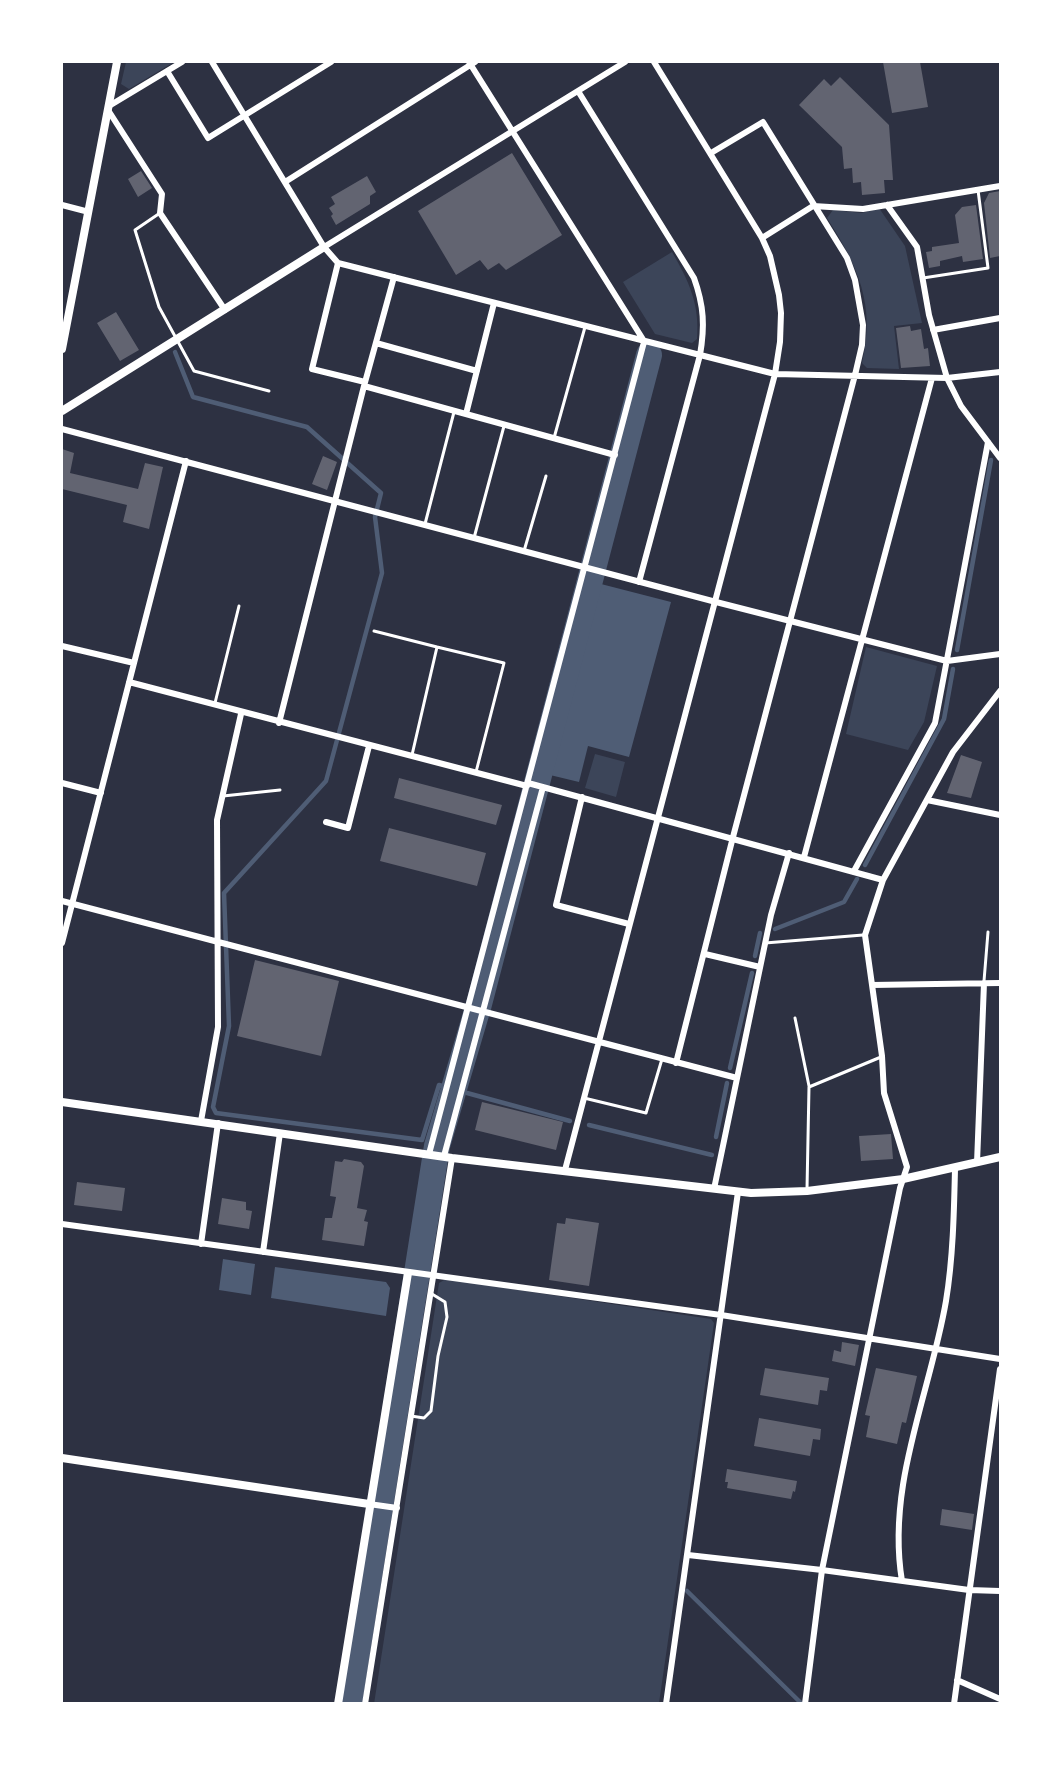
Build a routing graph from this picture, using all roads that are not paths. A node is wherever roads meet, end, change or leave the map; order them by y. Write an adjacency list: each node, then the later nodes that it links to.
1 (117, 62): 10 (street)
2 (182, 62): 8 (street)
3 (212, 62): 11 (street)
4 (331, 62): 11 (street)
5 (472, 62): 12 (street); 14 (street)
6 (626, 62): 9 (street)
7 (654, 62): 13 (street)
8 (167, 71): 10 (street); 11 (street)
9 (578, 91): 12 (street); 36 (street)
10 (109, 108): 20 (street); 21 (street)
11 (245, 115): 14 (street)
12 (512, 131): 23 (street); 33 (street)
13 (711, 153): 18 (street); 22 (street)
14 (285, 182): 23 (street)
15 (1000, 186): 16 (street)
16 (978, 190): 19 (street); 26 (lane)
17 (62, 205): 20 (street)
18 (813, 206): 19 (street); 22 (street); 40 (street)
19 (887, 206): 26 (street)
20 (89, 213): 35 (street)
21 (159, 213): 28 (street); 32 (lane)
22 (762, 238): 39 (street)
23 (324, 247): 24 (street); 28 (street)
24 (338, 263): 25 (street); 43 (street)
25 (394, 277): 27 (street); 34 (street)
26 (923, 278): 31 (street)
27 (494, 303): 30 (street); 37 (street)
28 (225, 310): 32 (street)
29 (1000, 318): 31 (street)
30 (585, 327): 33 (street); 50 (lane)
31 (933, 330): 42 (street)
32 (178, 339): 44 (lane); 46 (street)
33 (644, 342): 36 (street); 52 (street)
34 (376, 344): 37 (street); 43 (street)
35 (62, 349)
36 (700, 355): 39 (street); 61 (street)
37 (477, 371): 47 (street)
38 (1000, 372): 42 (street)
39 (775, 374): 40 (street); 62 (street)
40 (855, 375): 41 (street); 64 (street)
41 (932, 378): 42 (street); 66 (street)
42 (947, 378): 51 (street)
43 (364, 384): 45 (street); 56 (street)
44 (268, 391)
45 (454, 410): 47 (street); 57 (lane)
46 (62, 411)
47 (466, 414): 48 (street)
48 (505, 424): 50 (street); 58 (lane)
49 (62, 429): 54 (street)
50 (554, 438): 52 (street)
51 (988, 442): 53 (street); 70 (street)
52 (615, 454): 60 (street)
53 (1000, 458)
54 (186, 461): 56 (street); 71 (street)
55 (546, 476): 59 (lane)
56 (336, 500): 57 (street); 76 (street)
57 (425, 524): 58 (street)
58 (474, 538): 59 (street)
59 (524, 551): 60 (street)
60 (586, 568): 61 (street); 81 (street)
61 (639, 582): 62 (street)
62 (716, 603): 64 (street); 89 (street)
63 (239, 606): 74 (lane)
64 (790, 621): 66 (street); 91 (street)
65 (374, 631): 68 (lane)
66 (862, 639): 70 (street); 93 (street)
67 (62, 646): 71 (street)
68 (437, 647): 78 (lane); 79 (lane)
69 (1000, 654): 70 (street)
70 (947, 661): 94 (street)
71 (134, 663): 72 (street)
72 (129, 682): 74 (street); 84 (street)
73 (1000, 691): 87 (street)
74 (214, 706): 75 (street)
75 (241, 714): 76 (street); 85 (street)
76 (279, 723): 77 (street)
77 (369, 746): 78 (street); 90 (street)
78 (411, 757): 79 (street)
79 (476, 773): 81 (street)
80 (62, 783): 84 (street)
81 (528, 784): 82 (street); 109 (street)
82 (543, 787): 86 (street); 110 (street)
83 (280, 790): 85 (lane)
84 (101, 793): 97 (street)
85 (222, 796): 101 (street)
86 (582, 797): 89 (street); 98 (street)
87 (927, 800): 88 (street); 95 (street)
88 (1000, 815)
89 (659, 817): 91 (street); 98 (street)
90 (326, 822)
91 (733, 837): 92 (street); 104 (street)
92 (789, 853): 93 (street); 103 (street)
93 (804, 857): 94 (street)
94 (854, 871): 95 (street)
95 (883, 880): 100 (street)
96 (62, 901): 97 (street)
97 (72, 903): 101 (street); 102 (street)
98 (629, 924): 112 (street)
99 (988, 932): 106 (lane)
100 (865, 935): 103 (lane); 108 (street)
101 (218, 942): 109 (street); 120 (street)
102 (62, 943)
103 (765, 943): 105 (street)
104 (705, 954): 105 (street); 115 (street)
105 (760, 967): 116 (street)
106 (984, 983): 107 (street); 108 (street); 126 (street)
107 (1000, 983)
108 (872, 985): 113 (street)
109 (468, 1008): 110 (street); 123 (street)
110 (483, 1012): 112 (street); 124 (street)
111 (795, 1018): 117 (lane)
112 (598, 1042): 114 (street); 118 (street)
113 (882, 1056): 117 (lane); 129 (street)
114 (662, 1059): 115 (street); 118 (lane)
115 (676, 1063): 116 (street)
116 (737, 1078): 130 (street)
117 (809, 1087): 131 (lane)
118 (584, 1098): 128 (street)
119 (62, 1102): 120 (street)
120 (201, 1121): 121 (street)
121 (218, 1123): 122 (street); 134 (street)
122 (280, 1133): 123 (street); 135 (street)
123 (430, 1154): 124 (street)
124 (446, 1157): 128 (street); 137 (street)
125 (1000, 1157): 126 (street)
126 (977, 1163): 127 (street)
127 (955, 1169): 129 (street); 141 (street)
128 (565, 1170): 130 (street)
129 (903, 1179): 131 (street); 140 (street)
130 (714, 1189): 132 (street)
131 (807, 1191): 132 (street)
132 (738, 1192): 139 (street)
133 (62, 1224): 134 (street)
134 (201, 1244): 135 (street)
135 (263, 1252): 136 (street)
136 (410, 1274): 137 (street); 146 (street)
137 (433, 1276): 138 (street); 139 (street)
138 (430, 1293): 144 (street); 144 (lane)
139 (721, 1315): 140 (street); 148 (street)
140 (870, 1338): 141 (street); 149 (street)
141 (936, 1348): 142 (street); 150 (street)
142 (1000, 1359)
143 (1000, 1369): 151 (street)
144 (411, 1416): 147 (street)
145 (62, 1458): 146 (street)
146 (372, 1504): 147 (street); 155 (street)
147 (397, 1508): 156 (street)
148 (688, 1555): 149 (street); 157 (street)
149 (822, 1570): 150 (street); 158 (street)
150 (902, 1581): 151 (street)
151 (969, 1590): 152 (street); 153 (street)
152 (1000, 1591)
153 (957, 1680): 154 (street); 159 (street)
154 (1000, 1699)
155 (338, 1704)
156 (364, 1704)
157 (666, 1704)
158 (805, 1704)
159 (954, 1704)

